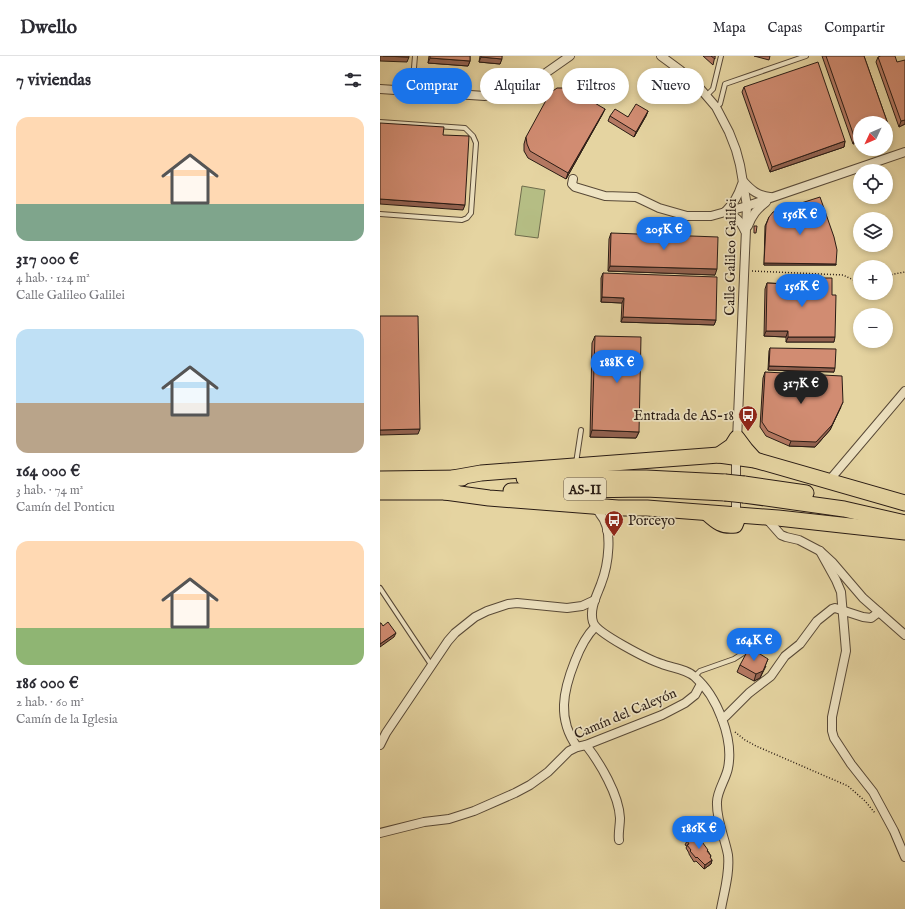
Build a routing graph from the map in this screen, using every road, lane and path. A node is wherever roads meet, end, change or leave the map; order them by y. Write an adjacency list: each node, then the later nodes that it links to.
1 (415, 56): 6 (lane)
2 (570, 56): 9 (street)
3 (662, 56): 10 (street, Calle Galileo Galilei)
4 (721, 56): 10 (lane)
5 (806, 56): 11 (lane)
6 (414, 68)
7 (380, 89): 8 (street)
8 (392, 90)
9 (472, 95)
10 (707, 95): 11 (street, Calle Galileo Galilei)
11 (716, 107): 15 (street, Calle Galileo Galilei)
12 (380, 122): 19 (lane)
13 (905, 152): 16 (street)
14 (573, 179): 18 (street)
15 (742, 181): 16 (street); 17 (street, Calle Galileo Galilei); 18 (street)
16 (771, 198): 17 (street); 20 (street)
17 (747, 206): 18 (street); 20 (street, Calle Galileo Galilei)
18 (725, 212): 20 (street)
19 (380, 214)
20 (746, 233): 27 (street, Calle Galileo Galilei)
21 (750, 271): 24 (path)
22 (905, 272): 23 (path)
23 (893, 275)
24 (853, 280)
25 (905, 391): 34 (street)
26 (581, 430): 31 (lane)
27 (737, 438): 28 (highway); 29 (street, Calle Galileo Galilei); 30 (highway)
28 (719, 455): 29 (highway); 31 (highway)
29 (736, 460): 30 (highway); 42 (street, Calle Galileo Galilei)
30 (755, 460): 34 (highway)
31 (575, 466): 32 (highway)
32 (453, 478): 33 (highway, AS-II); 35 (highway, AS-II)
33 (380, 479)
34 (832, 482): 39 (highway)
35 (725, 488): 36 (highway, AS-II, bridge); 38 (highway, AS-II)
36 (744, 489): 41 (highway, AS-II); 44 (highway, AS-II)
37 (380, 492): 38 (highway, AS-II)
38 (445, 492): 40 (highway)
39 (905, 503)
40 (608, 508): 42 (highway); 45 (street); 45 (street)
41 (905, 512)
42 (736, 515): 43 (highway)
43 (772, 518): 46 (highway); 47 (street); 47 (street)
44 (905, 523)
45 (607, 531): 50 (street)
46 (905, 532)
47 (799, 540): 48 (street)
48 (820, 551): 51 (street); 52 (street)
49 (380, 588): 56 (lane)
50 (595, 600): 53 (street); 56 (street)
51 (842, 611): 52 (street); 59 (street); 66 (street)
52 (879, 612): 54 (street)
53 (595, 627): 57 (street); 62 (street)
54 (905, 635)
55 (748, 650): 57 (lane)
56 (432, 666): 60 (street)
57 (695, 676): 58 (street)
58 (702, 684): 59 (street); 61 (street, Camín del Caleyón)
59 (722, 719): 63 (path); 67 (street)
60 (380, 745)
61 (586, 745): 62 (street, Camín del Caleyón); 65 (street)
62 (577, 747): 64 (street, Camín del Caleyón)
63 (878, 817)
64 (380, 834)
65 (619, 840)
66 (905, 857)
67 (721, 909)

